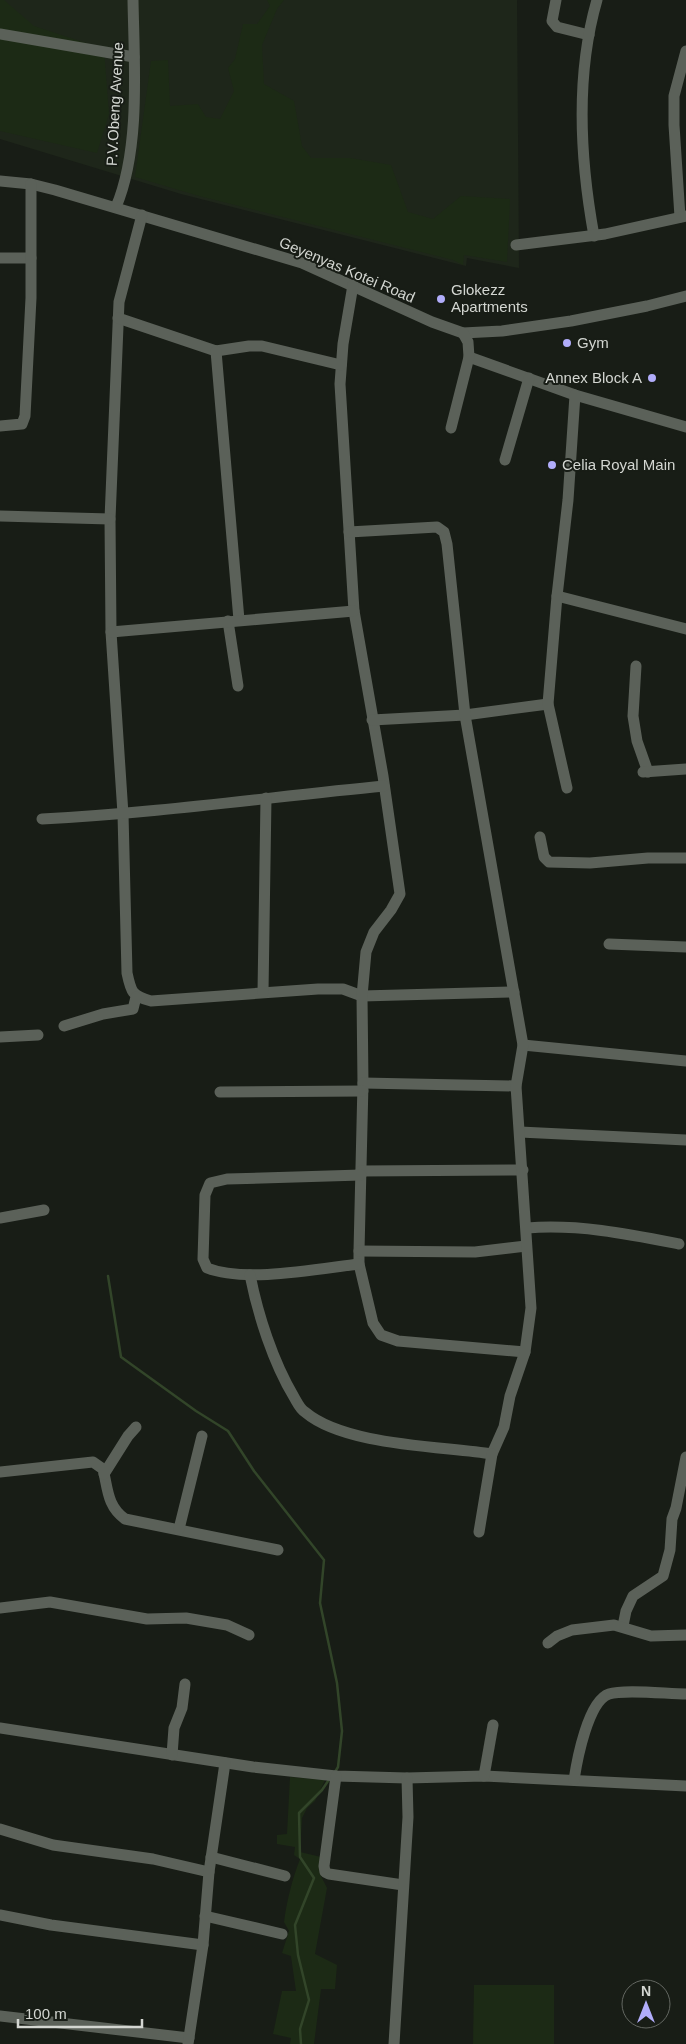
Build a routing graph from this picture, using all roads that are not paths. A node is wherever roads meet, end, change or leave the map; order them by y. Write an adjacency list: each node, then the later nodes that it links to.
1 (133, 0): 7 (street, P.V.Obeng Avenue)
2 (556, 0): 5 (street)
3 (597, 0): 5 (street)
4 (0, 34): 7 (street)
5 (589, 36): 13 (street)
6 (686, 51): 12 (street)
7 (134, 57): 10 (street, P.V.Obeng Avenue)
8 (0, 181): 9 (street, Geyenyas Kotei Road)
9 (30, 184): 10 (street, Geyenyas Kotei Road); 16 (street)
10 (116, 207): 11 (street, Geyenyas Kotei Road)
11 (142, 215): 17 (street, Geyenyas Kotei Road); 19 (street)
12 (683, 216): 13 (street)
13 (594, 236): 14 (street)
14 (516, 245)
15 (0, 258): 16 (street)
16 (31, 258): 26 (street)
17 (353, 285): 20 (street, Geyenyas Kotei Road); 23 (street)
18 (686, 296): 20 (street, Geyenyas Kotei Road)
19 (118, 318): 21 (street); 31 (street)
20 (463, 333): 22 (street)
21 (216, 351): 23 (street); 35 (street)
22 (469, 357): 24 (street); 28 (street)
23 (341, 365): 32 (street)
24 (529, 378): 25 (street); 29 (street)
25 (575, 395): 27 (street); 33 (street)
26 (0, 426)
27 (686, 427)
28 (451, 428)
29 (505, 460)
30 (0, 516): 31 (street)
31 (110, 519): 37 (street)
32 (350, 532): 34 (street); 41 (street)
33 (557, 596): 36 (street); 40 (street)
34 (354, 612): 35 (street); 42 (street)
35 (233, 621): 37 (street); 39 (street)
36 (686, 629)
37 (111, 632): 47 (street)
38 (636, 666): 43 (street)
39 (238, 686)
40 (548, 704): 41 (street); 45 (street)
41 (465, 715): 42 (street); 54 (street)
42 (372, 720): 44 (street)
43 (686, 769)
44 (384, 786): 46 (street); 55 (street)
45 (567, 788)
46 (266, 798): 47 (street); 53 (street)
47 (123, 814): 48 (street); 56 (street)
48 (42, 819)
49 (540, 837): 50 (street)
50 (686, 858)
51 (610, 944): 52 (street)
52 (686, 947)
53 (264, 992): 55 (street); 56 (street)
54 (514, 992): 55 (street); 60 (street)
55 (362, 996): 63 (street)
56 (136, 997): 57 (street)
57 (64, 1026)
58 (38, 1034): 59 (street)
59 (0, 1037)
60 (523, 1045): 61 (street); 62 (street)
61 (686, 1061)
62 (516, 1086): 63 (street); 65 (street)
63 (363, 1087): 64 (street); 68 (street)
64 (220, 1092)
65 (520, 1132): 66 (street); 67 (street)
66 (686, 1140)
67 (523, 1170): 68 (street); 71 (street)
68 (361, 1173): 74 (street); 76 (street)
69 (44, 1210): 70 (street)
70 (0, 1218)
71 (527, 1228): 72 (street); 73 (street)
72 (679, 1244)
73 (526, 1246): 74 (street); 77 (street)
74 (359, 1251): 75 (street)
75 (359, 1264): 76 (street); 77 (street)
76 (250, 1276): 80 (street)
77 (525, 1352): 80 (street)
78 (136, 1427): 83 (street)
79 (202, 1436): 84 (street)
80 (492, 1454): 85 (street)
81 (686, 1457): 88 (street)
82 (0, 1472): 83 (street)
83 (104, 1474): 84 (street)
84 (179, 1529): 86 (street)
85 (479, 1532)
86 (278, 1550)
87 (0, 1608): 89 (street)
88 (623, 1626): 90 (street); 91 (street)
89 (249, 1635)
90 (686, 1635)
91 (548, 1643)
92 (185, 1684): 96 (street)
93 (686, 1694): 101 (street)
94 (493, 1725): 99 (street)
95 (1, 1730): 96 (street)
96 (172, 1755): 97 (street)
97 (225, 1763): 98 (street); 104 (street)
98 (336, 1776): 100 (street); 107 (street)
99 (484, 1776): 100 (street); 101 (street)
100 (407, 1778): 107 (street)
101 (574, 1780): 102 (street)
102 (686, 1786)
103 (0, 1829): 105 (street)
104 (211, 1857): 105 (street); 106 (street)
105 (208, 1872): 109 (street)
106 (285, 1876)
107 (403, 1885): 114 (street)
108 (0, 1915): 111 (street)
109 (205, 1916): 110 (street); 111 (street)
110 (282, 1934)
111 (203, 1945): 113 (street)
112 (0, 2016): 113 (street)
113 (189, 2041)
114 (394, 2044)

